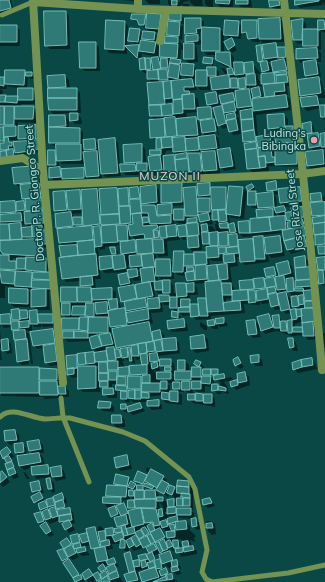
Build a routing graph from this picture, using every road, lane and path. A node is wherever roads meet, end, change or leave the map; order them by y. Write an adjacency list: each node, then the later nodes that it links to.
1 (138, 0): 4 (street)
2 (284, 0): 6 (street, Jose Rizal Street)
3 (33, 1): 4 (street); 8 (lane); 11 (street, Doctor P. R. Giongco Street)
4 (138, 9): 5 (street)
5 (166, 10): 6 (street); 9 (street)
6 (285, 13): 7 (street); 13 (street, Jose Rizal Street)
7 (325, 14)
8 (2, 15)
9 (160, 41)
10 (0, 161): 11 (street)
11 (43, 171): 14 (street, Doctor P. R. Giongco Street)
12 (325, 171): 13 (street)
13 (302, 174): 14 (street); 15 (street, Jose Rizal Street)
14 (44, 185): 16 (street, Doctor P. R. Giongco Street)
15 (324, 369)
16 (63, 383)
17 (60, 398): 19 (lane)
18 (0, 417): 19 (lane)
19 (63, 417): 20 (lane); 21 (lane)
20 (89, 482)
21 (325, 565)

